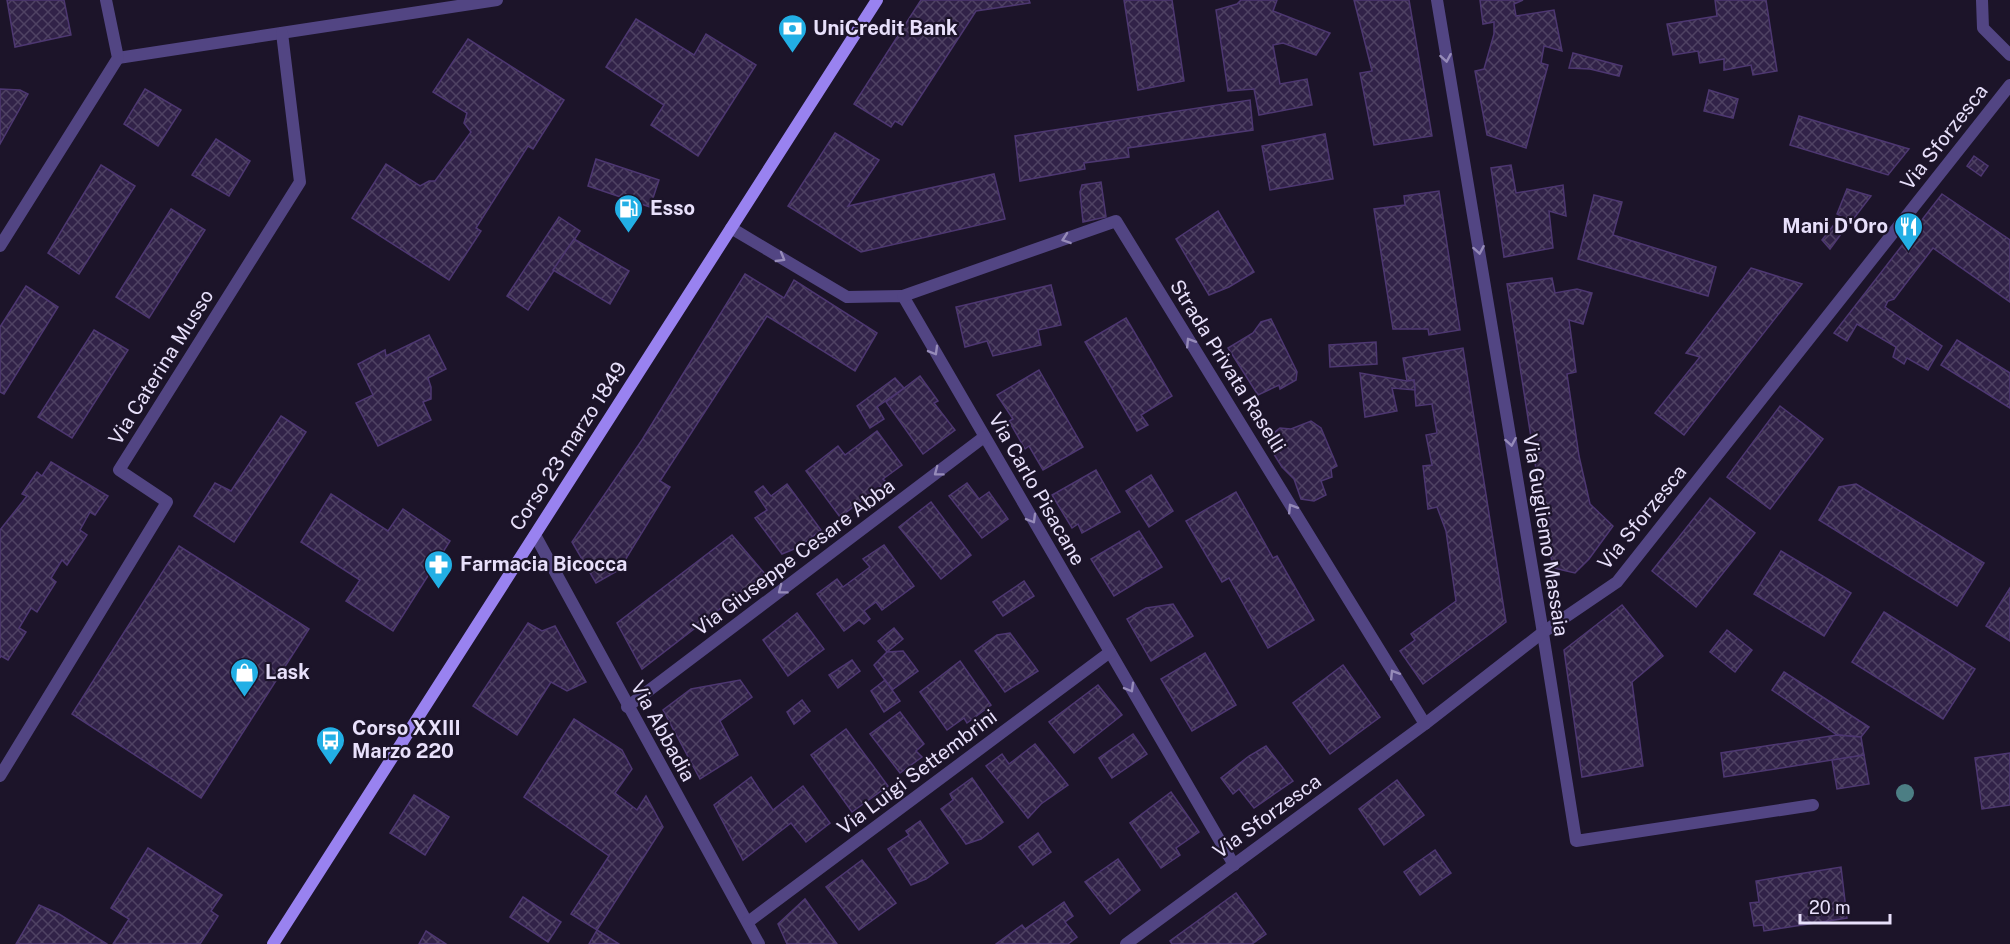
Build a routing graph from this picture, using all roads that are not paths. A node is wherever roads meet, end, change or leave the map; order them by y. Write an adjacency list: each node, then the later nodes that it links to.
1 (106, 0): 8 (street)
2 (497, 0): 6 (street)
3 (877, 0): 10 (main road, Corso 23 marzo 1849)
4 (1437, 0): 15 (street, Via Gugliemo Massaia, one-way to 15)
5 (1982, 0): 7 (street)
6 (282, 33): 8 (street); 19 (street, Via Caterina Musso)
7 (2010, 55)
8 (118, 58): 11 (street)
9 (2010, 85): 15 (street, Via Sforzesca)
10 (731, 228): 12 (street, one-way to 12); 14 (main road, Corso 23 marzo 1849)
11 (0, 246)
12 (903, 296): 13 (street, Via Carlo Pisacane, one-way to 13); 18 (street, Strada Privata Raselli, one-way to 12)
13 (984, 437): 16 (street, Via Carlo Pisacane, one-way to 16); 17 (street, Via Giuseppe Cesare Abba, one-way to 17)
14 (535, 535): 17 (street, Via Abbadia); 23 (main road, Corso 23 marzo 1849)
15 (1542, 633): 18 (street, Via Sforzesca); 20 (street, Via Gugliemo Massaia)
16 (1110, 652): 21 (street, Via Carlo Pisacane, one-way to 21); 22 (street, Via Luigi Settembrini)
17 (627, 707): 22 (street, Via Abbadia)
18 (1425, 724): 21 (street, Via Sforzesca)
19 (0, 776)
20 (1813, 805)
21 (1234, 865): 25 (street, Via Sforzesca)
22 (748, 922): 24 (street, Via Abbadia)
23 (273, 944)
24 (759, 944)
25 (1126, 944)

